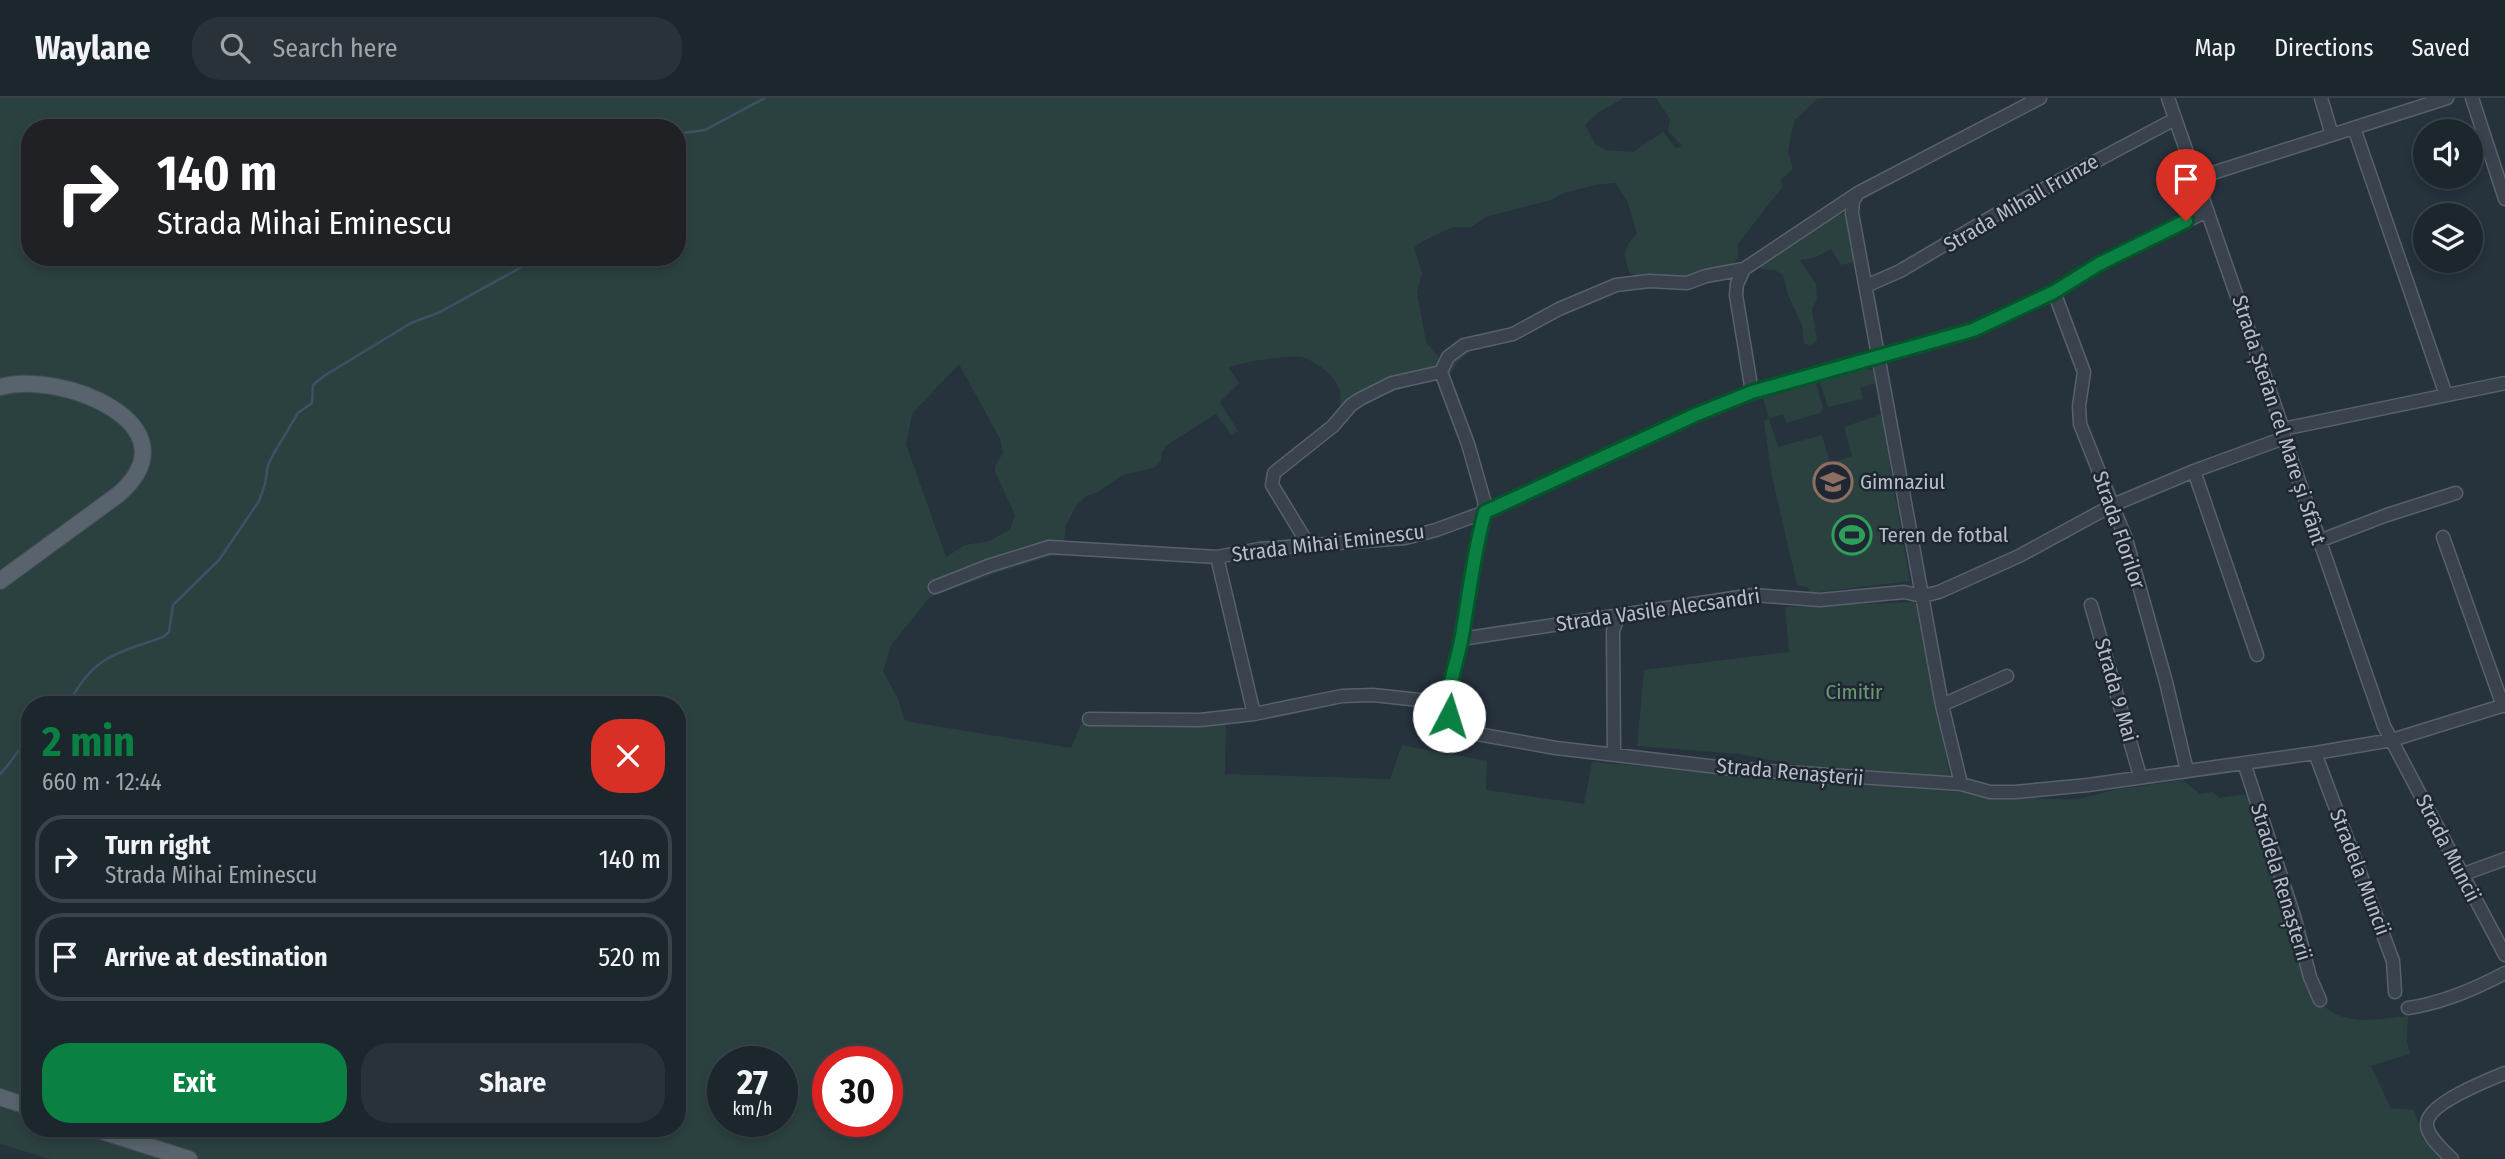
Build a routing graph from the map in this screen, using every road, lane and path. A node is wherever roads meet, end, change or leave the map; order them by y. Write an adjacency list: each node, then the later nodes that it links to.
1 (2040, 98): 10 (street)
2 (2168, 98): 6 (street, Strada Ștefan cel Mare și Sfânt)
3 (2321, 98): 8 (street)
4 (2447, 98): 7 (street)
5 (2472, 98): 11 (street)
6 (2175, 119): 9 (street, Strada Ștefan cel Mare și Sfânt); 14 (street, Strada Mihail Frunze)
7 (2354, 128): 8 (street); 21 (street)
8 (2332, 135): 9 (street)
9 (2197, 178): 12 (street, Strada Ștefan cel Mare și Sfânt)
10 (1858, 193): 13 (street); 14 (street)
11 (2505, 199)
12 (2207, 211): 15 (street, Strada Mihai Eminescu); 22 (street, Strada Ștefan cel Mare și Sfânt)
13 (1744, 269): 17 (street); 20 (street)
14 (1866, 286): 16 (street)
15 (2054, 292): 16 (street, Strada Mihai Eminescu); 25 (street, Strada Florilor)
16 (1879, 355): 20 (street, Strada Mihai Eminescu); 35 (street)
17 (1441, 372): 26 (street); 31 (street)
18 (2505, 383): 21 (street, Strada Vasile Alecsandri)
19 (0, 387): 33 (main road)
20 (1752, 392): 26 (street, Strada Mihai Eminescu)
21 (2446, 395): 22 (street, Strada Vasile Alecsandri)
22 (2283, 433): 23 (street, Strada Vasile Alecsandri); 30 (street, Strada Ștefan cel Mare și Sfânt)
23 (2194, 471): 25 (street, Strada Vasile Alecsandri); 39 (street)
24 (2456, 493): 30 (street)
25 (2113, 505): 35 (street, Strada Vasile Alecsandri); 50 (street, Strada Florilor)
26 (1485, 512): 27 (street, Strada Mihai Eminescu); 28 (street)
27 (1463, 520): 28 (street); 31 (street, Strada Mihai Eminescu)
28 (1478, 537): 38 (street)
29 (2444, 537): 43 (street)
30 (2319, 541): 46 (street, Strada Ștefan cel Mare și Sfânt)
31 (1308, 544): 32 (street, Strada Mihai Eminescu)
32 (1217, 557): 34 (street, Strada Mihai Eminescu); 44 (street)
33 (0, 581)
34 (935, 587)
35 (1922, 596): 37 (street, Strada Vasile Alecsandri); 42 (street)
36 (2091, 605): 51 (street, Strada 9 Mai)
37 (1618, 617): 38 (street, Strada Vasile Alecsandri); 48 (street)
38 (1461, 639): 41 (street)
39 (2257, 655)
40 (2007, 676): 42 (street)
41 (1447, 703): 44 (street); 48 (street, Strada Renașterii)
42 (1942, 705): 52 (street)
43 (2504, 706): 46 (street, Strada Renașterii)
44 (1254, 714): 45 (street)
45 (1089, 719)
46 (2392, 740): 47 (street, Strada Renașterii); 54 (street, Strada Muncii)
47 (2315, 753): 49 (street, Strada Renașterii); 57 (street, Stradela Muncii)
48 (1614, 754): 52 (street, Strada Renașterii)
49 (2244, 763): 50 (street, Strada Renașterii); 58 (street, Stradela Renașterii)
50 (2188, 771): 51 (street, Strada Renașterii)
51 (2140, 776): 52 (street, Strada Renașterii)
52 (1961, 784)
53 (2505, 859): 54 (street)
54 (2461, 875): 55 (street, Strada Muncii)
55 (2505, 956)
56 (2505, 972): 59 (street)
57 (2395, 992)
58 (2320, 1000)
59 (2408, 1008)
60 (2505, 1073): 65 (street)
61 (0, 1097): 62 (main road)
62 (21, 1104)
63 (120, 1137): 64 (main road)
64 (189, 1159)
65 (2452, 1159)

